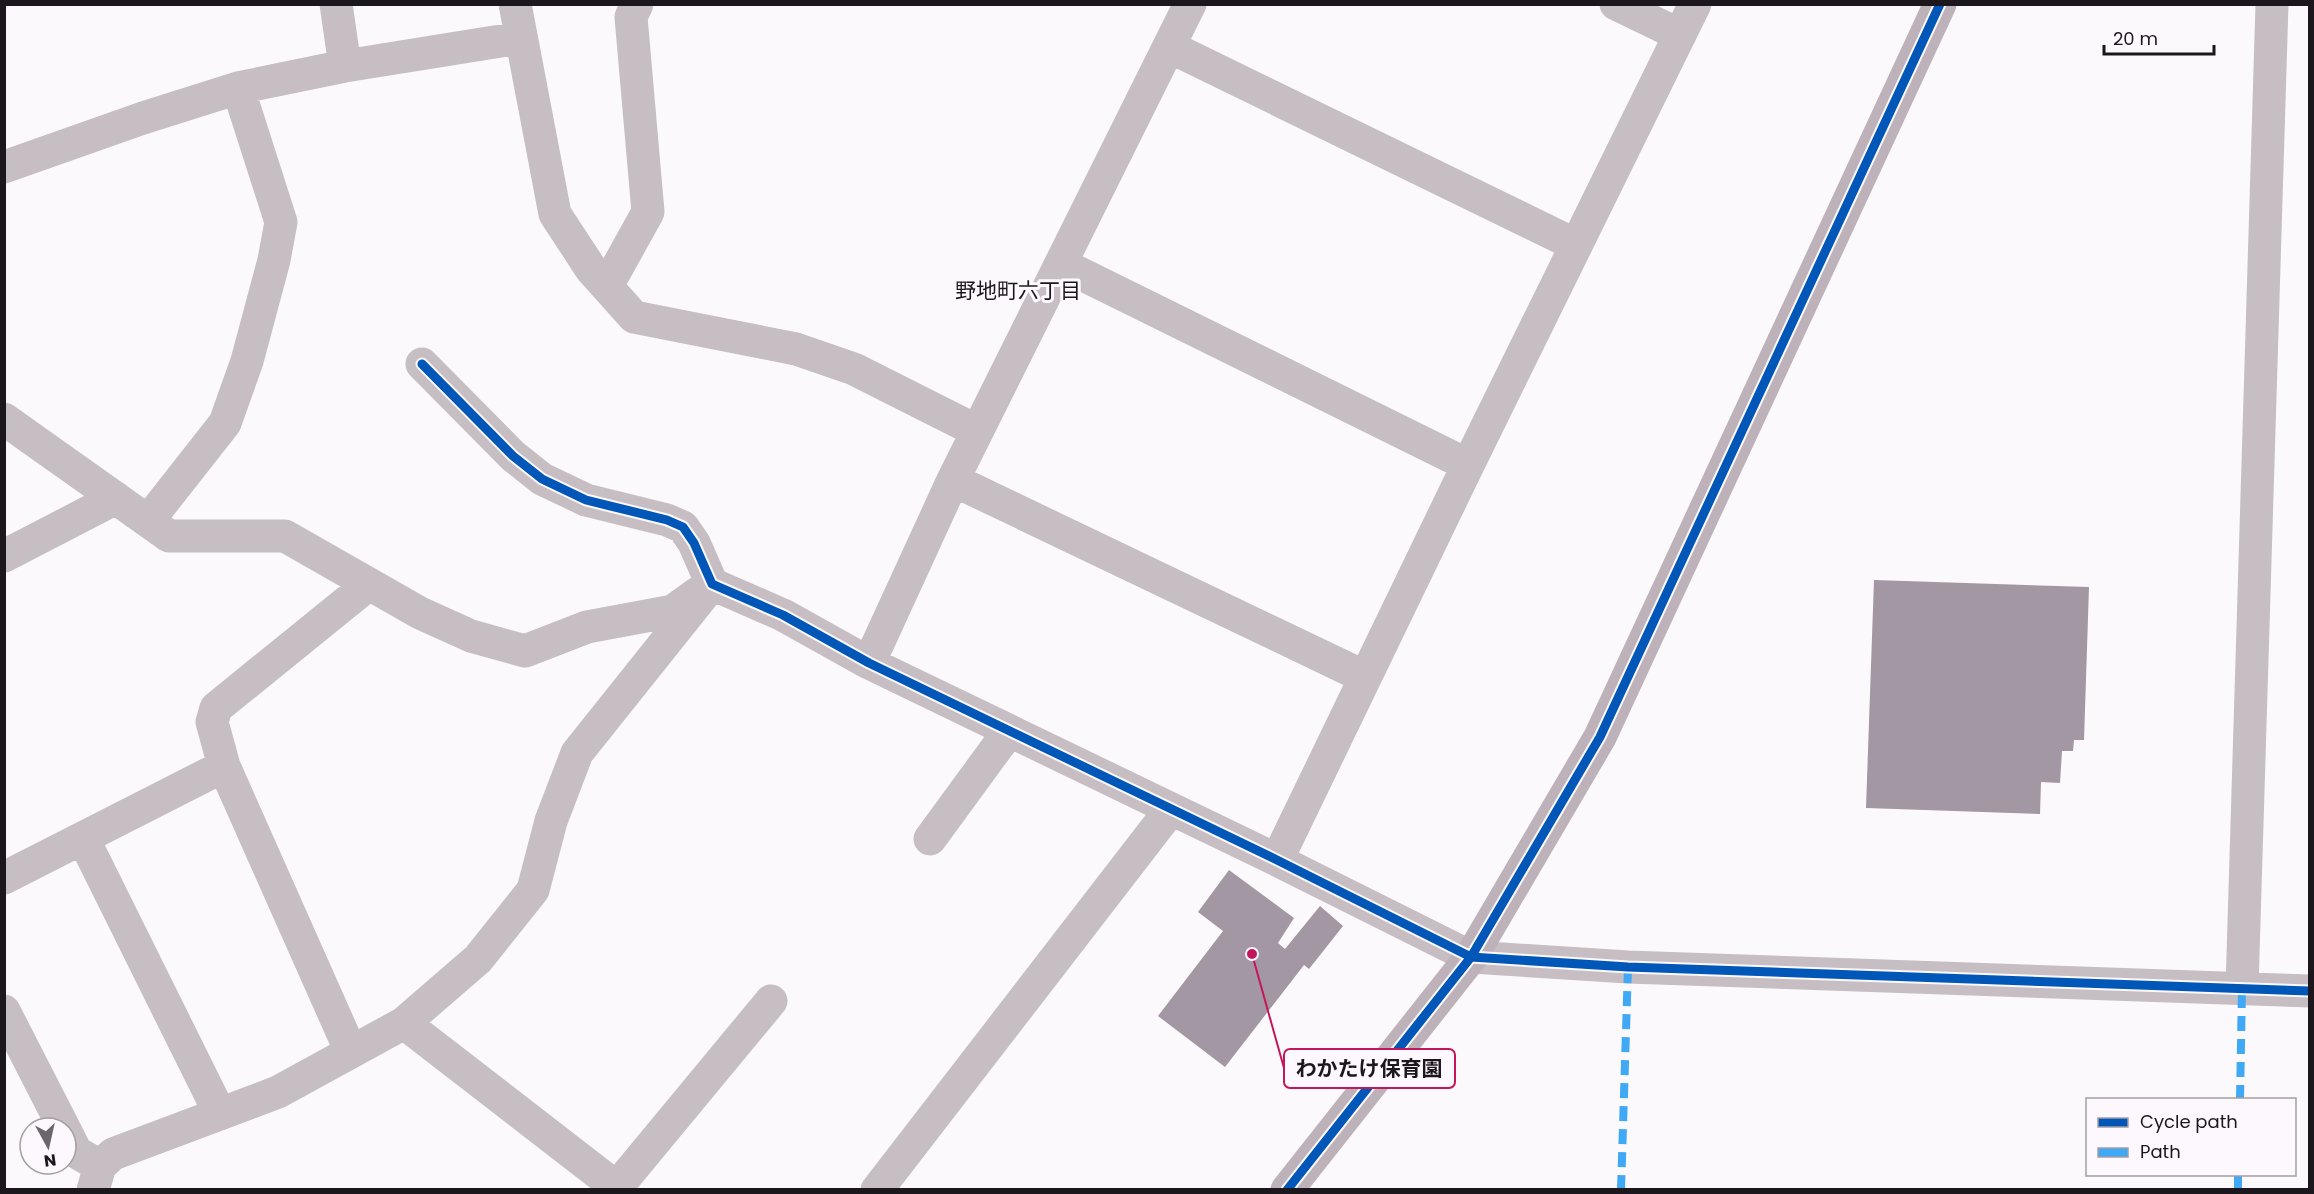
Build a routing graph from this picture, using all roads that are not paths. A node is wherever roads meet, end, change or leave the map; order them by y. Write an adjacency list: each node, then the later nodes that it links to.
1 (336, 4): 12 (street)
2 (514, 4): 10 (street)
3 (637, 4): 17 (street)
4 (1190, 4): 11 (street)
5 (1616, 4): 9 (street)
6 (1695, 4): 9 (street)
7 (1940, 4): 37 (street)
8 (2272, 4): 38 (street)
9 (1680, 35): 15 (street)
10 (519, 38): 12 (street); 17 (street)
11 (1170, 47): 15 (street); 16 (street)
12 (345, 66): 13 (street)
13 (238, 88): 14 (street); 24 (street)
14 (4, 167)
15 (1576, 245): 21 (street)
16 (1061, 264): 20 (street); 21 (street)
17 (607, 286): 20 (street)
18 (422, 364): 27 (street)
19 (4, 419): 23 (street)
20 (978, 431): 22 (street)
21 (1468, 465): 29 (street)
22 (953, 480): 28 (street); 29 (street)
23 (116, 498): 24 (street); 25 (street)
24 (148, 521): 26 (street)
25 (4, 556)
26 (369, 584): 27 (street); 31 (street)
27 (712, 584): 28 (street); 42 (street)
28 (869, 663): 30 (street)
29 (1365, 677): 35 (street)
30 (1009, 731): 32 (street); 34 (street)
31 (224, 766): 33 (street); 43 (street)
32 (1171, 809): 35 (street); 49 (street)
33 (83, 838): 36 (street); 44 (street)
34 (930, 839)
35 (1277, 860): 37 (street)
36 (4, 878)
37 (1471, 957): 38 (street); 50 (street)
38 (2242, 988): 39 (street)
39 (2310, 991)
40 (771, 1001): 48 (street)
41 (4, 1011): 45 (street)
42 (404, 1023): 43 (street); 48 (street)
43 (351, 1052): 44 (street)
44 (220, 1114): 47 (street)
45 (58, 1116)
46 (78, 1155): 47 (street)
47 (96, 1178)
48 (619, 1188)
49 (878, 1190)
50 (1287, 1190)

